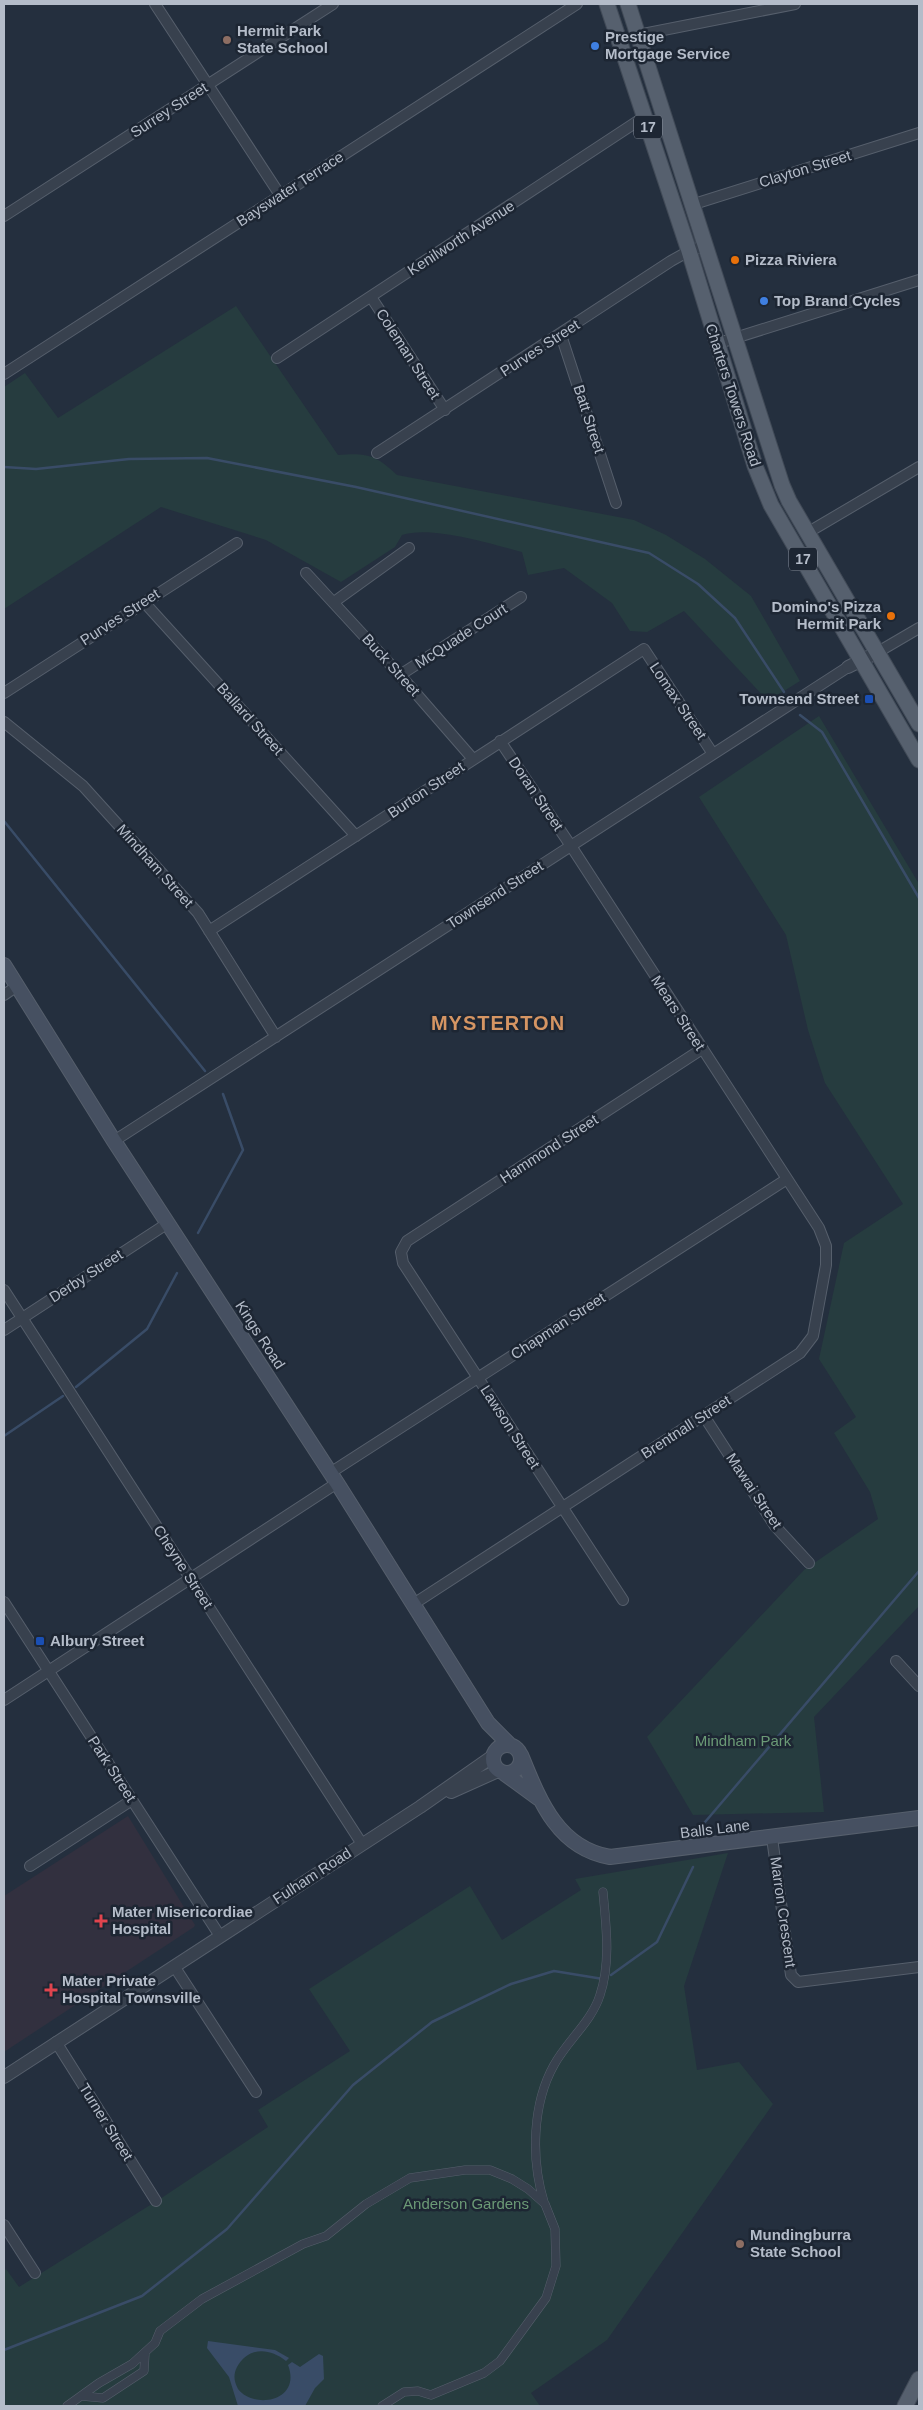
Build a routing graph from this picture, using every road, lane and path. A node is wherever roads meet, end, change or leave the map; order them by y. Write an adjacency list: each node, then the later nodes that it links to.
1 (156, 4): 8 (street)
2 (334, 4): 8 (street, Surrey Street)
3 (577, 4): 11 (street, Bayswater Terrace)
4 (607, 4): 9 (main road, Charters Towers Road / 17)
5 (628, 4): 7 (main road, Charters Towers Road / 17)
6 (795, 4): 7 (street)
7 (638, 35): 12 (main road, Charters Towers Road / 17)
8 (208, 84): 11 (street); 13 (street, Surrey Street)
9 (644, 118): 15 (main road, Charters Towers Road / 17); 17 (street, Kenilworth Avenue)
10 (919, 133): 12 (street, Clayton Street)
11 (280, 195): 22 (street, Bayswater Terrace)
12 (691, 205): 14 (main road, Charters Towers Road / 17)
13 (4, 216)
14 (704, 246): 15 (street, Purves Street); 19 (main road, Charters Towers Road / 17)
15 (689, 251): 18 (street, Purves Street); 20 (main road, Charters Towers Road / 17)
16 (919, 280): 19 (street)
17 (371, 297): 21 (street, Kenilworth Avenue); 23 (street, Coleman Street)
18 (562, 335): 23 (street, Purves Street); 26 (street, Batt Street)
19 (734, 338): 20 (street); 27 (main road, Charters Towers Road / 17)
20 (716, 344): 37 (main road, Charters Towers Road / 17)
21 (277, 358)
22 (4, 374)
23 (445, 410): 24 (street, Purves Street)
24 (377, 452)
25 (919, 467): 27 (street)
26 (616, 503)
27 (807, 533): 36 (main road, Charters Towers Road / 17)
28 (238, 543): 32 (street, Purves Street)
29 (409, 548): 33 (street)
30 (306, 573): 33 (street, Buck Street)
31 (521, 598): 38 (street, McQuade Court)
32 (144, 602): 39 (street, Purves Street); 46 (street, Ballard Street)
33 (334, 602): 38 (street, Buck Street)
34 (919, 628): 36 (street)
35 (644, 649): 42 (street, Burton Street); 43 (street, Lomax Street)
36 (878, 652): 37 (street, Townsend Street); 41 (main road, Charters Towers Road / 17)
37 (855, 663): 43 (street, Townsend Street); 45 (main road, Charters Towers Road / 17)
38 (400, 675): 44 (street, Buck Street)
39 (4, 693)
40 (4, 722): 48 (street, Mindham Street)
41 (919, 724)
42 (500, 741): 44 (street, Burton Street); 47 (street, Doran Street)
43 (713, 754): 47 (street, Townsend Street)
44 (473, 759): 46 (street, Burton Street)
45 (919, 760)
46 (356, 836): 48 (street, Burton Street)
47 (572, 846): 52 (street, Townsend Street); 53 (street, Mears Street)
48 (209, 931): 52 (street, Mindham Street)
49 (4, 965): 50 (main road, Kings Road)
50 (17, 986): 51 (street); 54 (main road, Kings Road)
51 (4, 995)
52 (276, 1037): 54 (street, Townsend Street)
53 (702, 1049): 55 (street, Mears Street); 57 (street, Hammond Street)
54 (114, 1141): 56 (main road, Kings Road)
55 (786, 1179): 61 (street, Chapman Street); 62 (street, Brentnall Street)
56 (168, 1223): 59 (street, Derby Street); 63 (main road, Kings Road)
57 (401, 1252): 61 (street, Lawson Street)
58 (4, 1290): 59 (street, Cheyne Street)
59 (22, 1318): 60 (street, Derby Street); 66 (street, Cheyne Street)
60 (4, 1330)
61 (478, 1378): 63 (street, Chapman Street); 64 (street, Lawson Street)
62 (704, 1416): 64 (street, Brentnall Street); 65 (street, Mawai Street)
63 (333, 1478): 66 (street); 69 (main road, Kings Road)
64 (562, 1506): 67 (street, Lawson Street); 69 (street, Brentnall Street)
65 (809, 1563)
66 (190, 1578): 71 (street); 84 (street, Cheyne Street)
67 (623, 1600)
68 (4, 1602): 71 (street, Park Street)
69 (412, 1605): 74 (main road, Kings Road)
70 (896, 1661): 72 (street)
71 (48, 1671): 73 (street); 80 (street, Park Street)
72 (919, 1686)
73 (4, 1700)
74 (488, 1723): 75 (main road, Kings Road); 76 (main road, Kings Road)
75 (510, 1745): 76 (main road); 77 (main road)
76 (494, 1753): 78 (main road); 81 (street, Fulham Road)
77 (521, 1755): 78 (main road); 79 (main road, Balls Lane)
78 (501, 1772): 79 (main road, Balls Lane); 81 (street, Fulham Road)
79 (539, 1798): 83 (main road, Balls Lane)
80 (132, 1800): 85 (street); 87 (street, Park Street)
81 (420, 1807): 84 (street, Fulham Road)
82 (919, 1818): 83 (main road, Balls Lane)
83 (772, 1838): 89 (street, Marron Crescent)
84 (362, 1844): 87 (street, Fulham Road)
85 (30, 1866)
86 (602, 1892): 94 (street)
87 (220, 1936): 88 (street, Fulham Road)
88 (174, 1966): 90 (street, Fulham Road); 92 (street)
89 (919, 1968)
90 (56, 2042): 91 (street, Fulham Road); 93 (street, Turner Street)
91 (4, 2076)
92 (256, 2092)
93 (156, 2201)
94 (545, 2204): 97 (street); 101 (street)
95 (4, 2225): 96 (street)
96 (35, 2273)
97 (145, 2354): 99 (street); 99 (street)
98 (919, 2380): 102 (main road)
99 (81, 2396): 100 (street)
100 (67, 2406)
101 (382, 2406)
102 (905, 2406)

